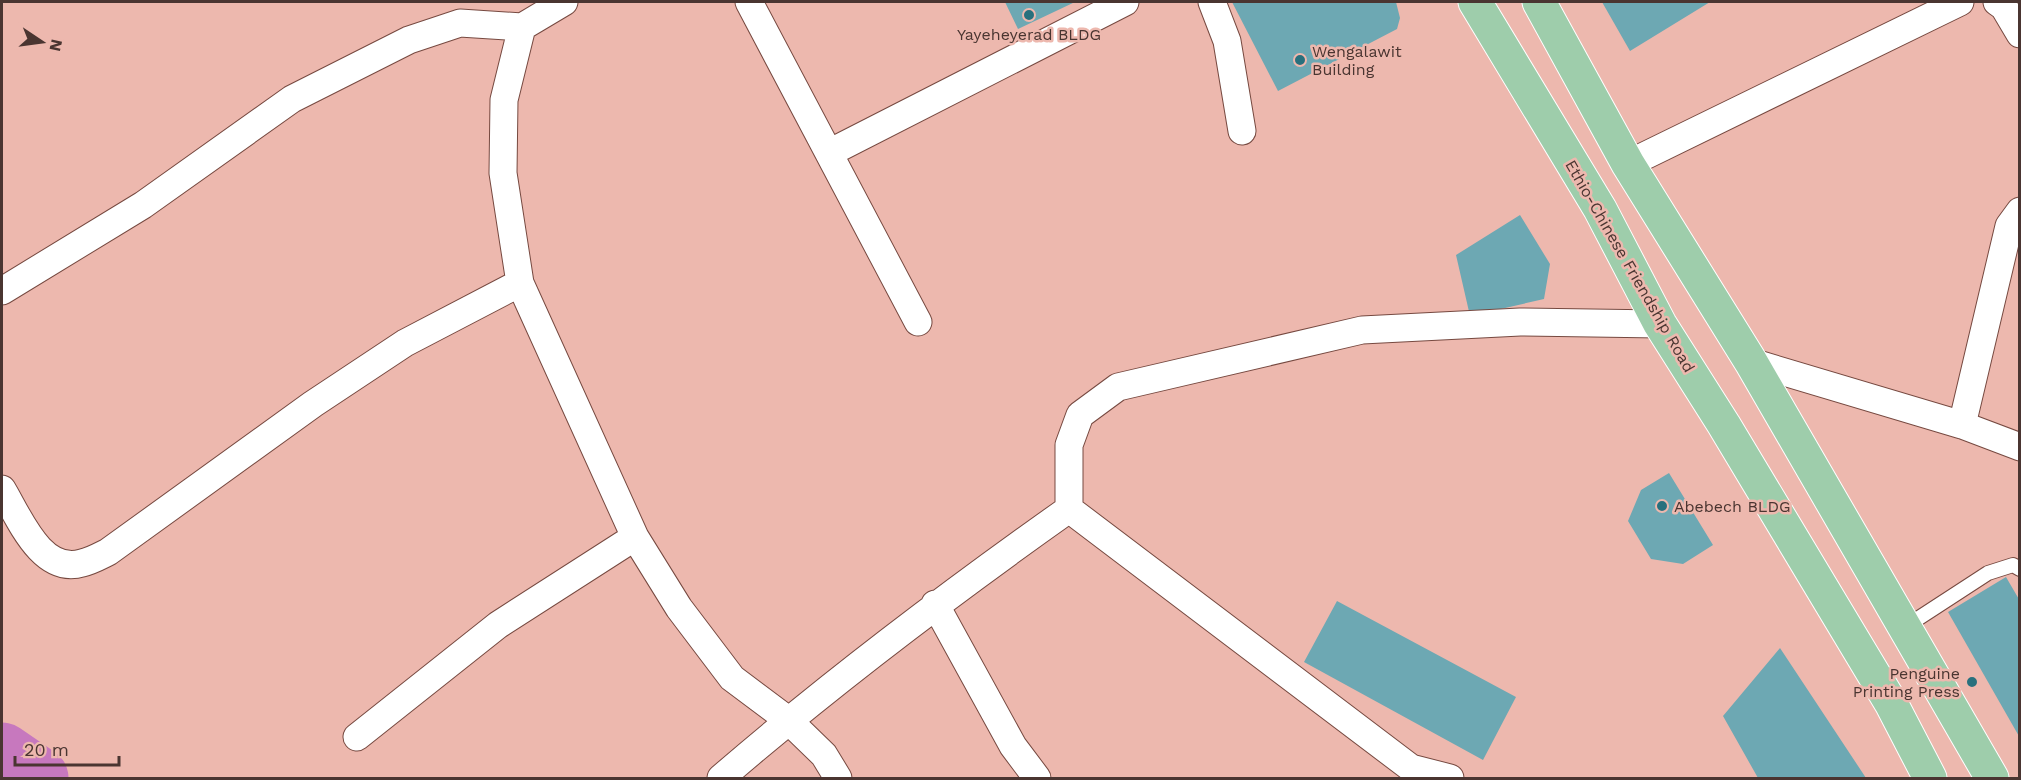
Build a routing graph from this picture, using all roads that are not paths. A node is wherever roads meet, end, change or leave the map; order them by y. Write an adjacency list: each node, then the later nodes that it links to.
1 (564, 2): 9 (street)
2 (749, 2): 12 (street)
3 (1125, 2): 12 (street)
4 (1212, 2): 11 (street)
5 (1475, 2): 18 (main road, Ethio-Chinese Friendship Road)
6 (1539, 2): 13 (main road)
7 (1960, 2): 13 (street)
8 (1997, 2): 10 (street)
9 (522, 27): 15 (street); 16 (street)
10 (2019, 34)
11 (1242, 130)
12 (830, 153): 17 (street)
13 (1628, 164): 19 (main road)
14 (2019, 211): 20 (street)
15 (520, 283): 22 (street); 24 (street)
16 (2, 291)
17 (918, 322)
18 (1660, 324): 23 (street); 35 (main road, Ethio-Chinese Friendship Road)
19 (1751, 362): 20 (street); 27 (main road)
20 (1962, 425): 21 (street)
21 (2019, 447)
22 (2, 489)
23 (1069, 508): 26 (street); 30 (street)
24 (635, 537): 28 (street); 29 (street)
25 (2019, 569): 27 (lane)
26 (935, 604): 28 (street); 33 (street)
27 (1904, 629): 36 (main road)
28 (788, 720): 31 (street); 32 (street)
29 (357, 736)
30 (1407, 773): 34 (street)
31 (721, 778)
32 (838, 778)
33 (1037, 778)
34 (1450, 778)
35 (1930, 778)
36 (1992, 778)

